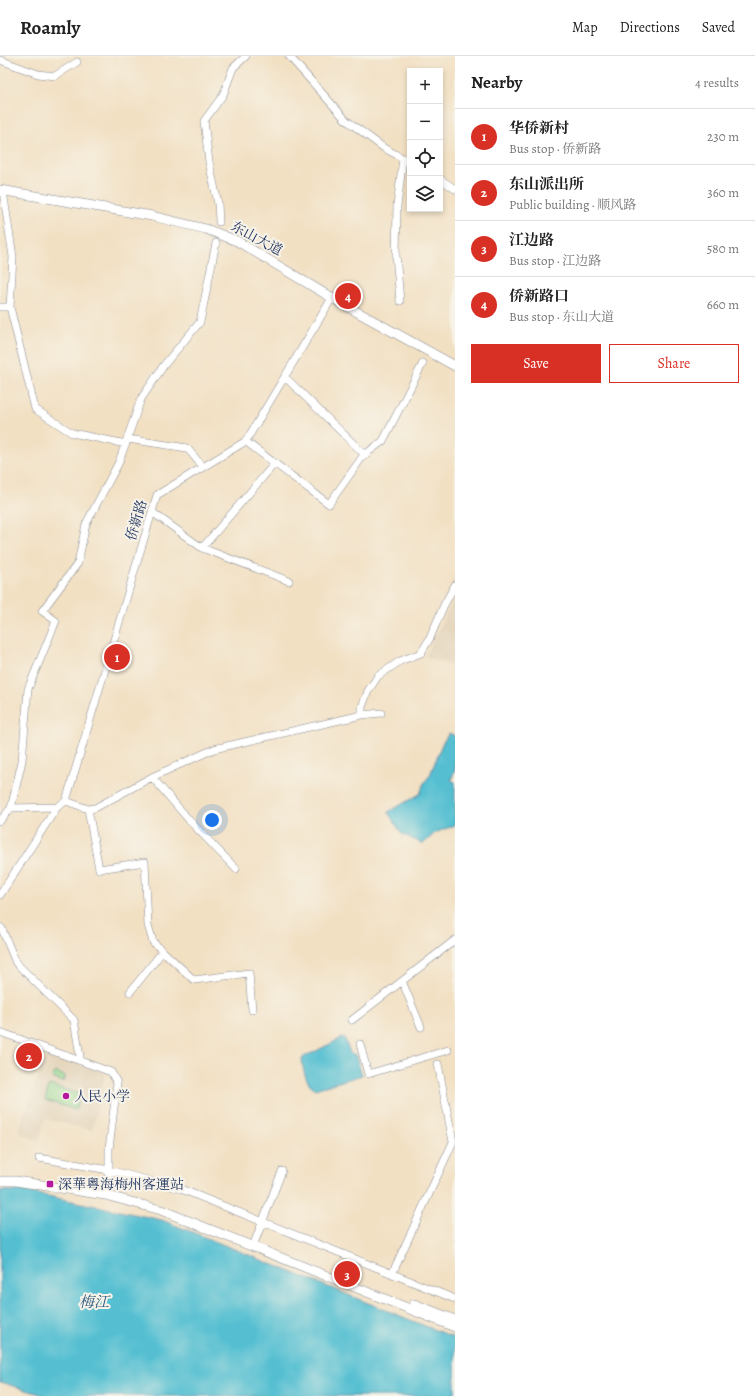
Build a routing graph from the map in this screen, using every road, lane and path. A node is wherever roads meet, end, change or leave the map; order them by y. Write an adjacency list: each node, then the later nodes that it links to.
1 (246, 56): 10 (street)
2 (288, 56): 5 (street)
3 (0, 60): 4 (street)
4 (77, 62)
5 (403, 158): 6 (street); 13 (street)
6 (407, 160)
7 (443, 181): 8 (street)
8 (455, 189)
9 (2, 190): 12 (main road, 东山大道); 15 (street)
10 (219, 222)
11 (216, 243): 19 (street)
12 (332, 298): 17 (main road, 东山大道); 18 (street, 侨新路)
13 (400, 301)
14 (0, 307): 15 (street)
15 (10, 307): 19 (street)
16 (423, 363): 21 (street)
17 (455, 366)
18 (285, 377): 20 (street, 侨新路); 21 (street)
19 (127, 442): 23 (street); 32 (street)
20 (245, 442): 22 (street); 23 (street, 侨新路)
21 (365, 455): 22 (street)
22 (275, 464): 25 (street)
23 (203, 467): 24 (street, 侨新路)
24 (152, 512): 25 (street); 31 (street, 侨新路)
25 (202, 548): 26 (street)
26 (289, 581)
27 (455, 585): 29 (street)
28 (381, 713): 29 (street)
29 (362, 715): 30 (street)
30 (152, 777): 34 (street); 36 (street)
31 (66, 801): 33 (street); 34 (street)
32 (12, 808): 33 (street); 35 (street)
33 (57, 808): 37 (street)
34 (88, 809): 40 (street)
35 (0, 821)
36 (236, 869)
37 (0, 895)
38 (0, 927): 49 (street)
39 (455, 940): 41 (street)
40 (162, 951): 42 (street); 43 (street)
41 (402, 981): 44 (street); 45 (street)
42 (130, 992)
43 (252, 1010)
44 (352, 1020)
45 (421, 1027)
46 (0, 1032): 52 (street)
47 (360, 1044): 48 (street)
48 (448, 1050)
49 (80, 1056)
50 (438, 1064): 58 (street)
51 (39, 1158): 52 (street)
52 (109, 1170): 56 (street); 58 (street)
53 (282, 1171): 57 (street)
54 (0, 1175): 56 (main road)
55 (0, 1181): 61 (main road)
56 (106, 1189): 57 (main road)
57 (256, 1241): 60 (main road)
58 (392, 1274): 59 (street)
59 (455, 1299)
60 (455, 1320)
61 (455, 1327)

